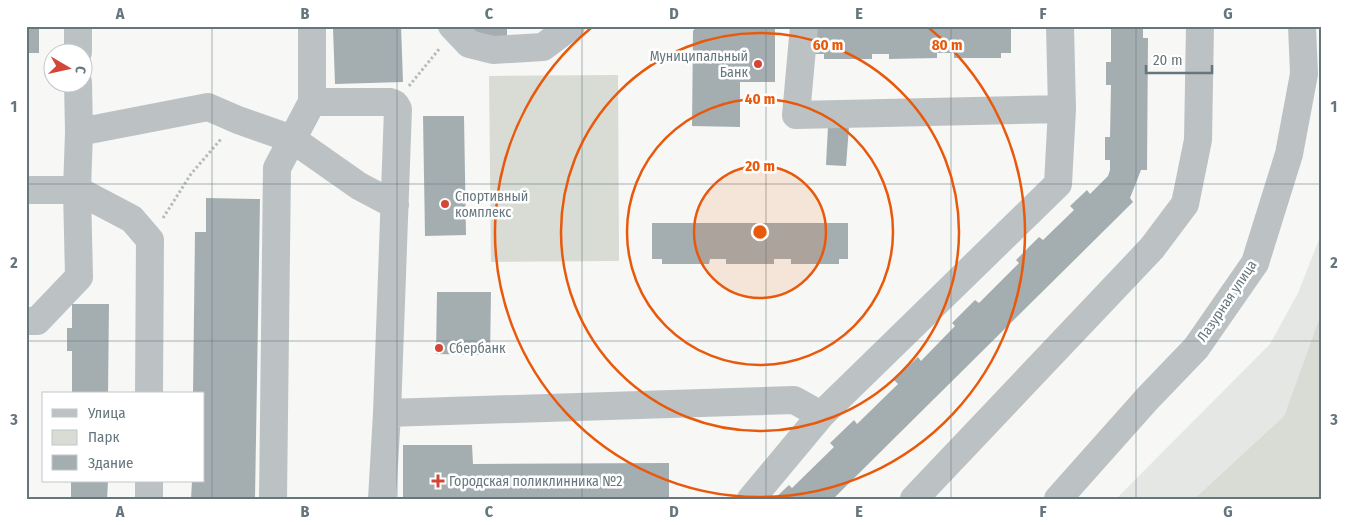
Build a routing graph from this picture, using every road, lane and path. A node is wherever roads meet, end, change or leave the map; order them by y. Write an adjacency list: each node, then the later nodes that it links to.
1 (78, 26): 10 (street)
2 (312, 26): 12 (street)
3 (571, 26): 9 (street)
4 (804, 26): 14 (street)
5 (1060, 26): 14 (street)
6 (1200, 26): 31 (street)
7 (1302, 26): 32 (street, Лазурная улица)
8 (454, 28): 9 (street); 13 (path)
9 (543, 36)
10 (78, 42)
11 (78, 92): 16 (street)
12 (312, 102): 13 (street); 17 (street)
13 (395, 104): 20 (street)
14 (1062, 109): 25 (street)
15 (238, 120): 16 (street); 17 (street); 21 (path)
16 (79, 132): 19 (street)
17 (292, 139): 20 (street); 28 (street)
18 (26, 190): 19 (street)
19 (77, 190): 21 (street); 22 (street)
20 (395, 205): 24 (street)
21 (150, 240): 23 (street)
22 (26, 321)
23 (150, 392)
24 (387, 413): 25 (street); 29 (street)
25 (821, 415): 30 (street)
26 (149, 482): 27 (street)
27 (149, 499)
28 (273, 499)
29 (382, 499)
30 (752, 499)
31 (914, 499)
32 (1058, 499)

